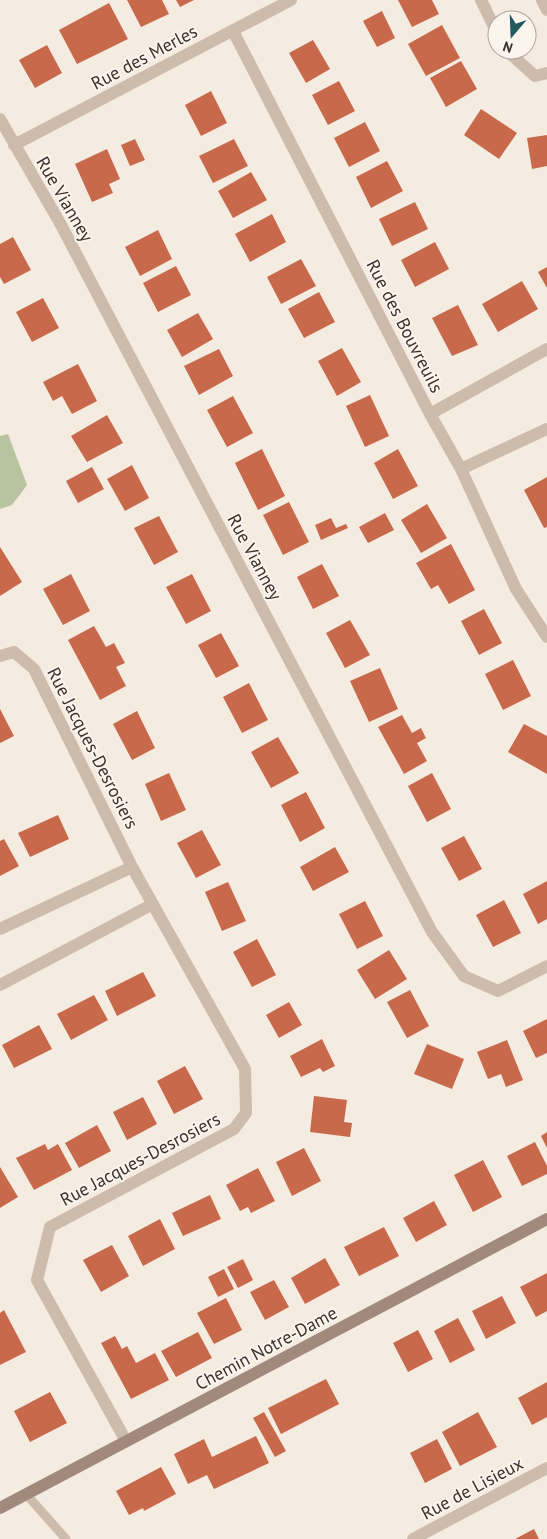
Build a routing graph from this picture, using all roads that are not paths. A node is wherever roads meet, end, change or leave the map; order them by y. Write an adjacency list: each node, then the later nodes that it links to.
1 (291, 0): 6 (street, Rue des Merles)
2 (481, 0): 5 (street)
3 (542, 0): 4 (street)
4 (547, 10)
5 (487, 13)
6 (233, 30): 10 (street, Rue des Merles); 12 (street, Rue des Bouvreuils)
7 (517, 60): 8 (street)
8 (547, 73)
9 (0, 119): 10 (street, Rue Vianney)
10 (14, 146): 20 (street, Rue Vianney)
11 (547, 349): 12 (street)
12 (430, 414): 14 (street, Rue des Bouvreuils)
13 (547, 430): 14 (street)
14 (461, 469): 15 (street, Rue des Bouvreuils)
15 (547, 637)
16 (0, 656): 17 (street, Rue Jacques-Desrosiers)
17 (132, 867): 18 (street, Rue Jacques-Desrosiers); 19 (street)
18 (153, 904): 21 (street); 23 (street, Rue Jacques-Desrosiers)
19 (0, 929)
20 (547, 966)
21 (0, 985)
22 (547, 1219): 23 (street, Chemin Notre-Dame)
23 (126, 1441): 25 (street, Chemin Notre-Dame)
24 (547, 1468): 28 (street, Rue de Lisieux)
25 (26, 1494): 26 (street, Chemin Notre-Dame); 27 (lane)
26 (0, 1508)
27 (66, 1539)
28 (412, 1539)

